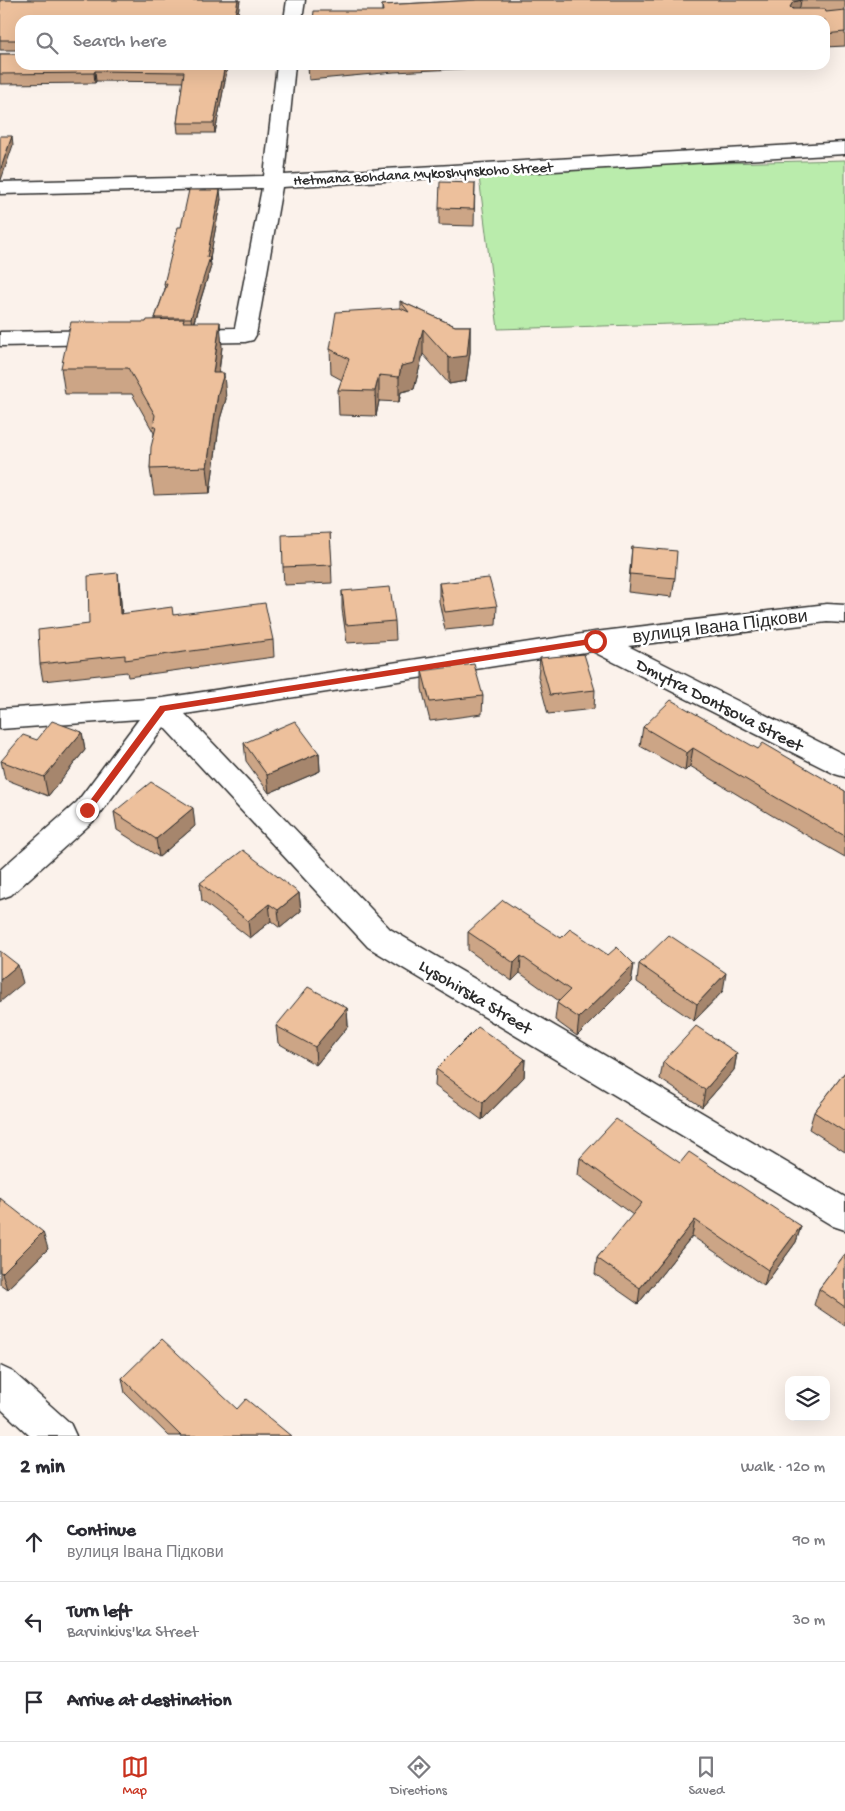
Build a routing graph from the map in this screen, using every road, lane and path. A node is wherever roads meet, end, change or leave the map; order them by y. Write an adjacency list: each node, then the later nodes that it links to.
1 (296, 0): 2 (street)
2 (294, 15)
3 (285, 70): 5 (street)
4 (845, 148): 5 (street, Hetmana Bohdana Mykoshynskoho Street)
5 (273, 182): 6 (street, Hetmana Bohdana Mykoshynskoho Street); 7 (street)
6 (0, 188)
7 (166, 336)
8 (127, 337): 9 (street)
9 (0, 339)
10 (845, 614): 11 (street, вулиця Івана Підкови)
11 (595, 641): 12 (street, вулиця Івана Підкови); 14 (street, Dmytra Dontsova Street)
12 (162, 708): 13 (street, вулиця Івана Підкови); 15 (street); 16 (street, Lysohirska Street)
13 (0, 719)
14 (845, 767)
15 (0, 887)
16 (845, 1215)
17 (0, 1384): 18 (street)
18 (57, 1436)

